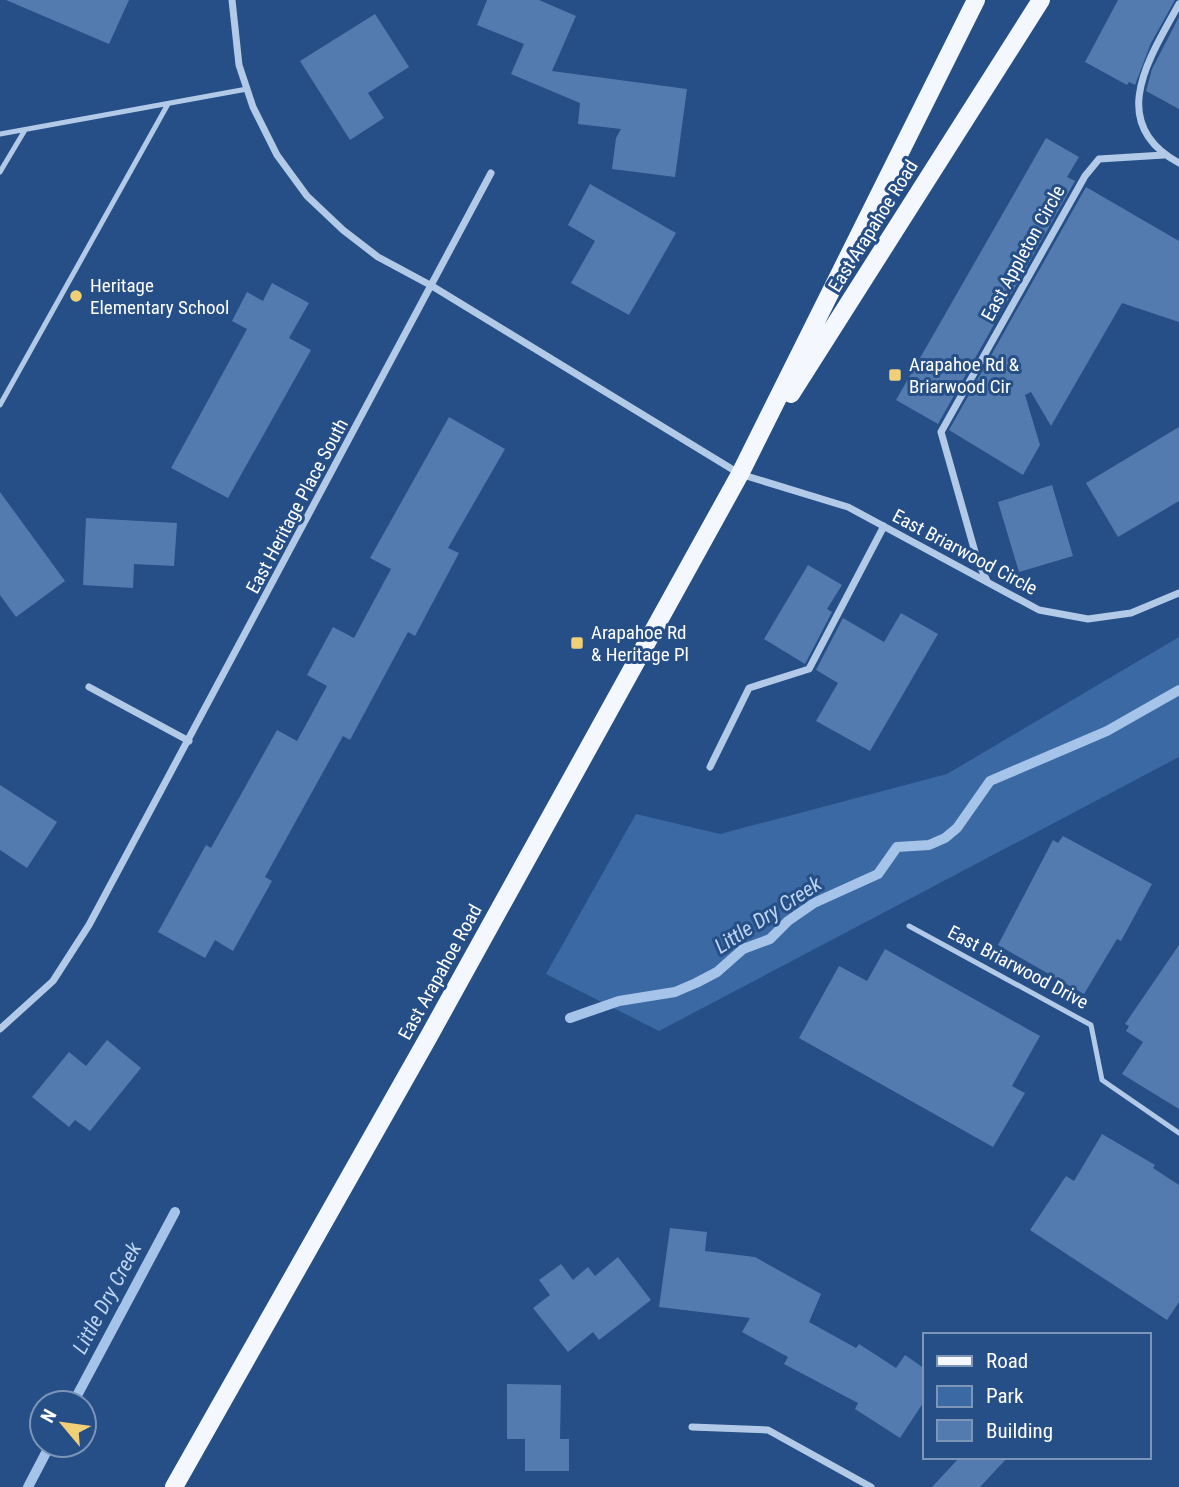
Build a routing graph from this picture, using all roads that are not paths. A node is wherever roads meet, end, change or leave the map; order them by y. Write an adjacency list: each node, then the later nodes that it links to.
1 (232, 0): 5 (street)
2 (976, 0): 15 (main road, East Arapahoe Road)
3 (1041, 0): 15 (main road, East Arapahoe Road)
4 (1179, 4): 9 (street)
5 (247, 89): 6 (lane); 13 (street)
6 (168, 104): 7 (lane); 14 (lane)
7 (24, 130): 8 (lane); 11 (lane)
8 (0, 134)
9 (1164, 155): 10 (street); 17 (street, East Appleton Circle)
10 (1179, 163)
11 (0, 172)
12 (491, 173): 13 (street, East Heritage Place South)
13 (432, 286): 15 (street); 20 (street, East Heritage Place South)
14 (0, 405)
15 (740, 474): 16 (street, East Briarwood Circle); 26 (main road, East Arapahoe Road)
16 (884, 526): 17 (street, East Briarwood Circle); 21 (street)
17 (988, 582): 18 (street, East Briarwood Circle)
18 (1179, 593)
19 (89, 687): 20 (street)
20 (189, 741): 23 (street, East Heritage Place South)
21 (710, 766)
22 (909, 926): 24 (lane, East Briarwood Drive)
23 (0, 1030)
24 (1179, 1133)
25 (692, 1427): 27 (street)
26 (174, 1487)
27 (871, 1487)

